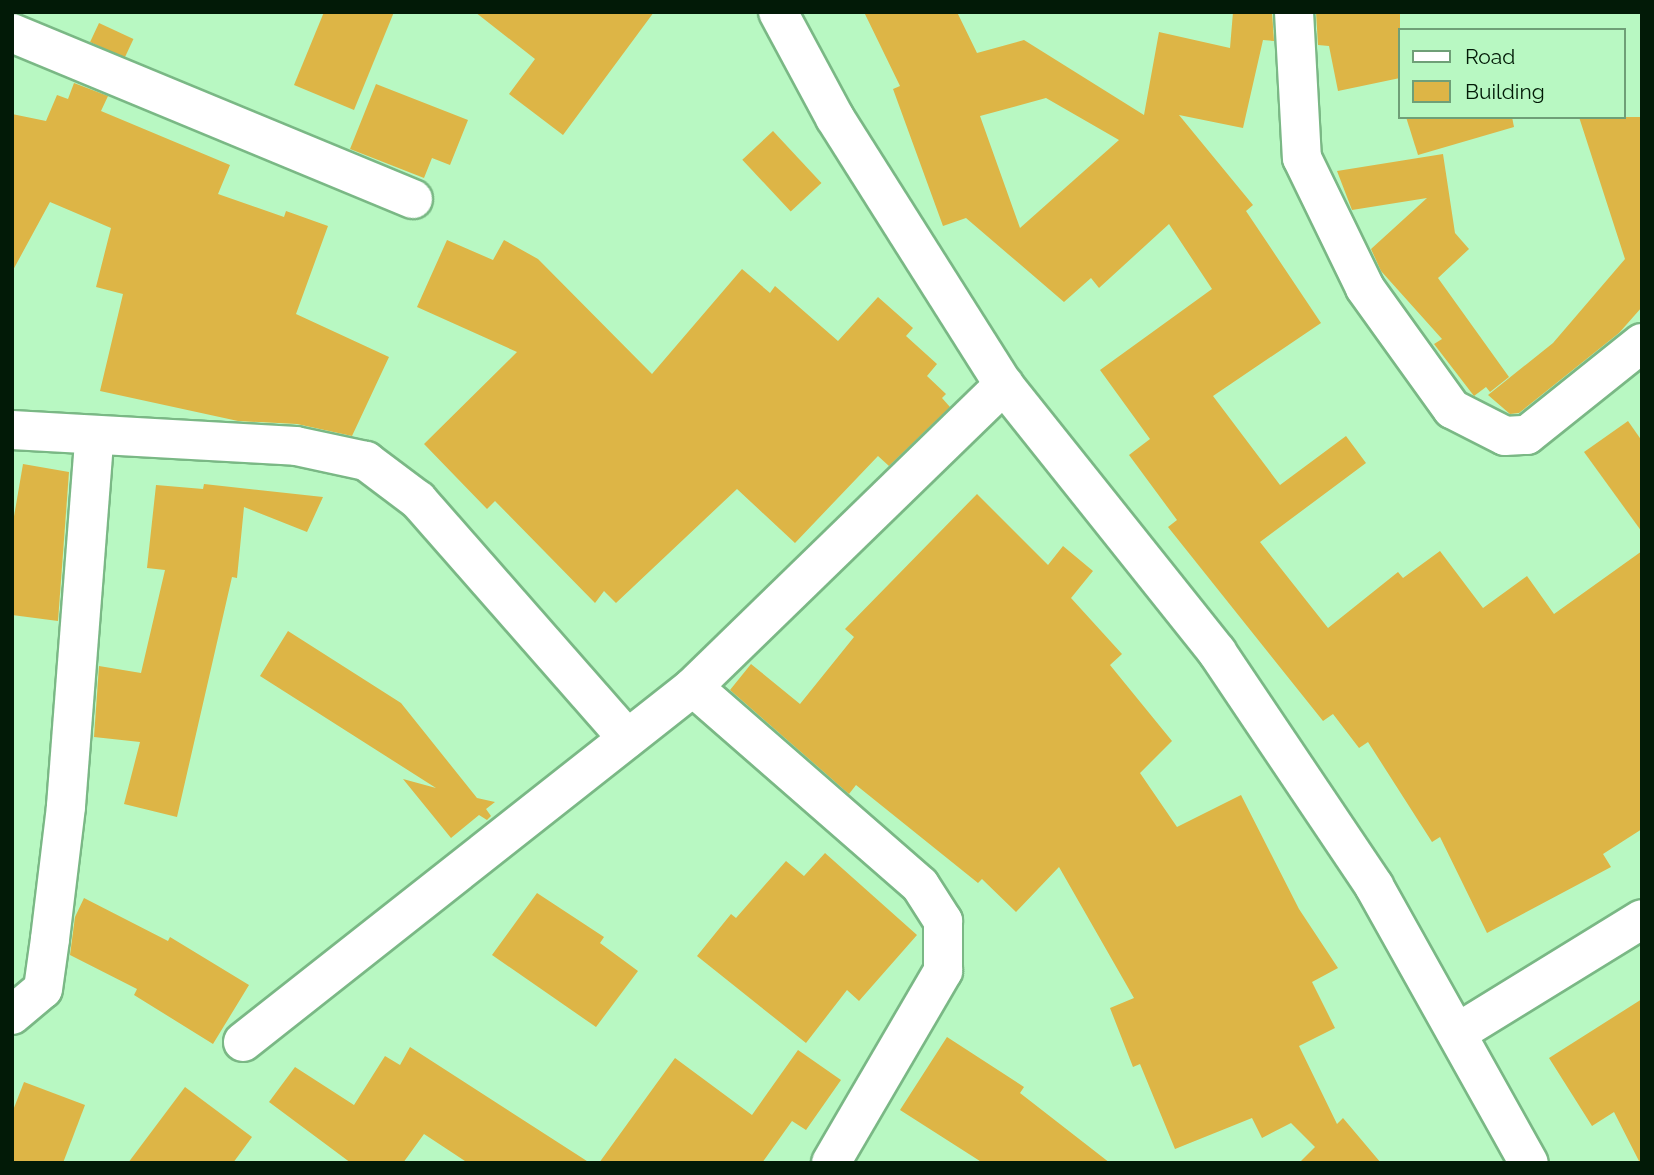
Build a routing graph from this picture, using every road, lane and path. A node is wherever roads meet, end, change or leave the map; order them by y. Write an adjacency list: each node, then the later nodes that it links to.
1 (778, 12): 6 (street)
2 (1294, 12): 5 (street)
3 (12, 33): 4 (street)
4 (413, 199)
5 (1642, 343)
6 (1004, 385): 9 (street); 13 (street)
7 (12, 430): 8 (street)
8 (94, 438): 10 (street); 12 (street)
9 (692, 687): 10 (street); 15 (street)
10 (626, 737): 14 (street)
11 (1642, 919): 13 (street)
12 (12, 1015)
13 (1457, 1033): 16 (street)
14 (243, 1042)
15 (831, 1163)
16 (1529, 1163)

